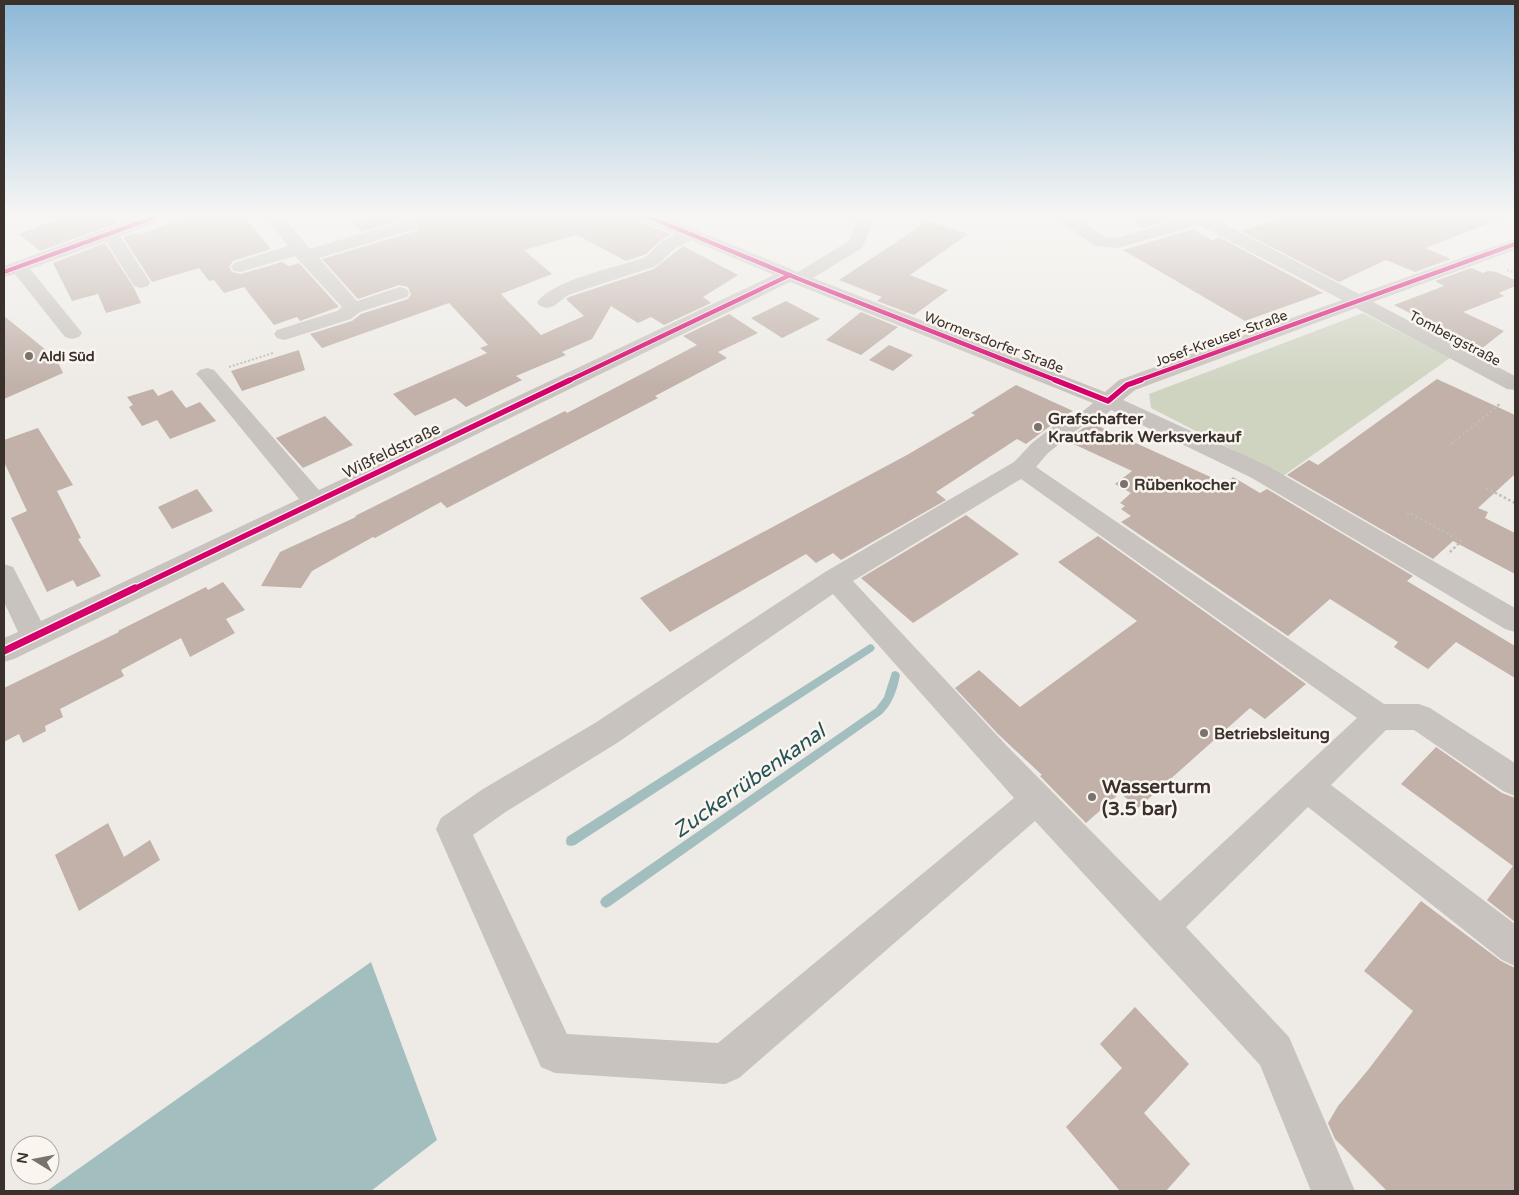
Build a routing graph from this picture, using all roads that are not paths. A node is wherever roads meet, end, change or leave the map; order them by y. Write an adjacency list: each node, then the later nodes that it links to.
1 (15, 273): 15 (street)
2 (135, 273): 10 (street)
3 (320, 273): 14 (street)
4 (618, 273): 12 (street)
5 (784, 273): 9 (street, Wormersdorfer Straße)
6 (802, 273): 9 (street)
7 (1303, 273): 13 (street, Tombergstraße)
8 (1438, 273): 13 (street, Josef-Kreuser-Straße)
9 (794, 277): 19 (street, Wormersdorfer Straße); 21 (street, Wißfeldstraße)
10 (141, 282)
11 (400, 292): 14 (street)
12 (547, 302)
13 (1359, 302): 18 (street, Tombergstraße); 19 (street, Josef-Kreuser-Straße)
14 (353, 308): 16 (street)
15 (72, 333)
16 (284, 334)
17 (207, 374): 21 (street)
18 (1512, 390)
19 (1108, 400): 20 (street, Josef-Kreuser-Straße); 24 (street, Wormersdorfer Straße)
20 (1022, 468): 23 (street); 27 (street)
21 (315, 502): 25 (street, Wißfeldstraße)
22 (4, 574): 25 (street)
23 (834, 579): 30 (street); 30 (street)
24 (1515, 621)
25 (34, 636): 26 (street, Wißfeldstraße)
26 (4, 651)
27 (1379, 717): 28 (street); 29 (street)
28 (1515, 781)
29 (1308, 787): 31 (street); 32 (street)
30 (1036, 800): 31 (street)
31 (1160, 927): 33 (street)
32 (1515, 947)
33 (1333, 1191)

